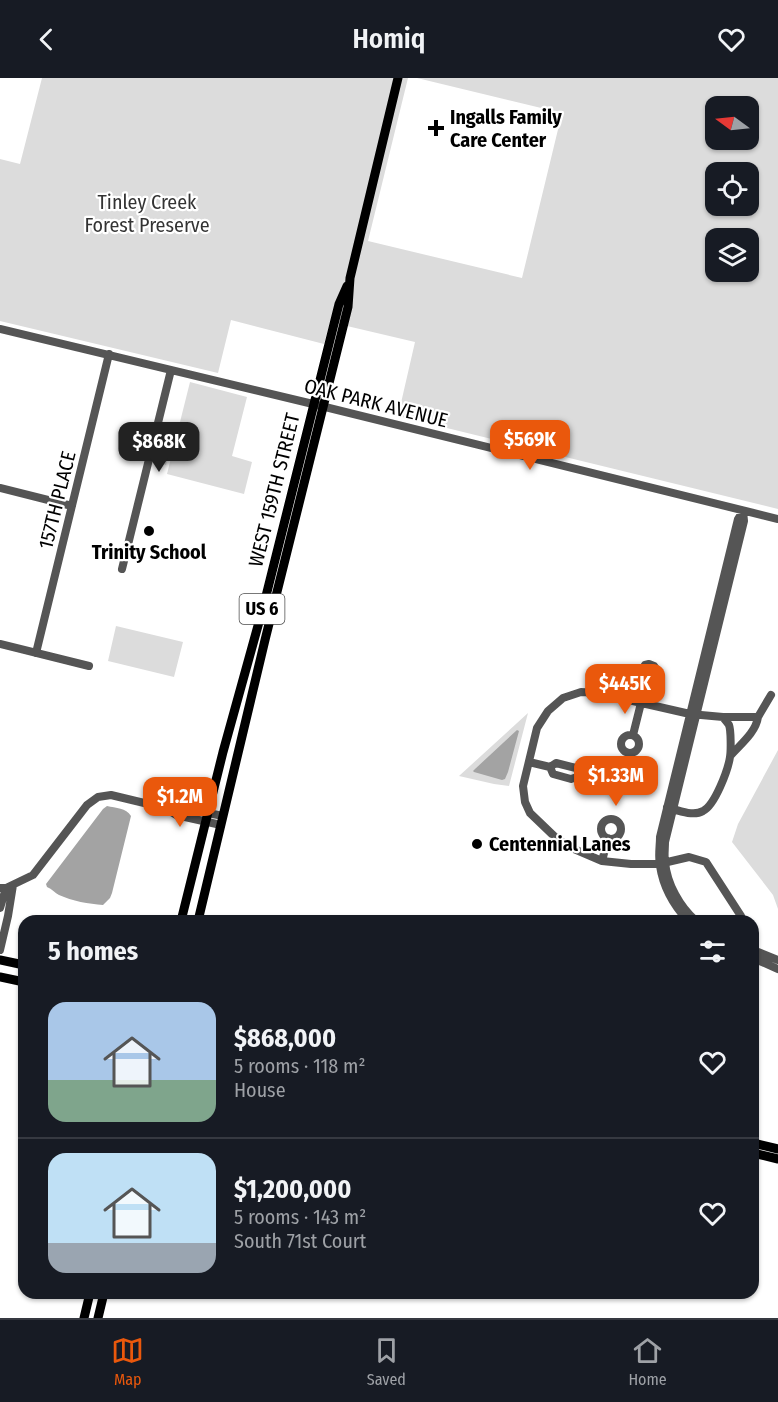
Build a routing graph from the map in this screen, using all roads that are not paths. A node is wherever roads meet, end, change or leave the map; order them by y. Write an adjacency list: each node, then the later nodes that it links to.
1 (398, 78): 5 (main road, WEST 159TH STREET / US 6)
2 (0, 329): 3 (street, OAK PARK AVENUE)
3 (109, 354): 4 (street, OAK PARK AVENUE); 7 (street, 157TH PLACE)
4 (171, 370): 5 (street, OAK PARK AVENUE); 10 (street)
5 (318, 405): 8 (street, OAK PARK AVENUE); 24 (main road, WEST 159TH STREET / US 6); 25 (main road, WEST 159TH STREET / US 6)
6 (0, 488): 7 (street)
7 (72, 506): 12 (street, 157TH PLACE)
8 (743, 510): 9 (street, OAK PARK AVENUE); 16 (street)
9 (778, 519)
10 (122, 570)
11 (0, 644): 12 (street)
12 (36, 653): 13 (street)
13 (89, 666)
14 (771, 695): 18 (street)
15 (641, 703): 16 (street); 19 (street); 21 (street)
16 (693, 714): 17 (street); 23 (street)
17 (723, 717): 18 (street); 20 (street)
18 (758, 717): 20 (street)
19 (633, 735)
20 (731, 755): 23 (street)
21 (529, 762): 22 (street); 27 (street)
22 (550, 767)
23 (670, 808): 28 (street)
24 (207, 817): 25 (street); 29 (street); 31 (main road, WEST 159TH STREET / US 6)
25 (222, 820): 32 (main road, WEST 159TH STREET / US 6)
26 (608, 838): 27 (street)
27 (602, 861): 28 (street)
28 (662, 863): 33 (street); 34 (street); 35 (street)
29 (6, 887): 30 (street); 36 (street)
30 (0, 908)
31 (182, 915)
32 (199, 915)
33 (683, 915)
34 (690, 915)
35 (740, 915)
36 (0, 950)
37 (759, 952): 39 (street)
38 (0, 960): 41 (main road)
39 (778, 960)
40 (759, 961): 42 (street)
41 (18, 964)
42 (778, 969)
43 (0, 976): 44 (main road)
44 (18, 980)
45 (759, 1144): 46 (main road)
46 (778, 1149)
47 (759, 1154): 48 (main road)
48 (778, 1159)
49 (89, 1299): 51 (main road)
50 (103, 1299): 52 (main road)
51 (84, 1318)
52 (98, 1318)

